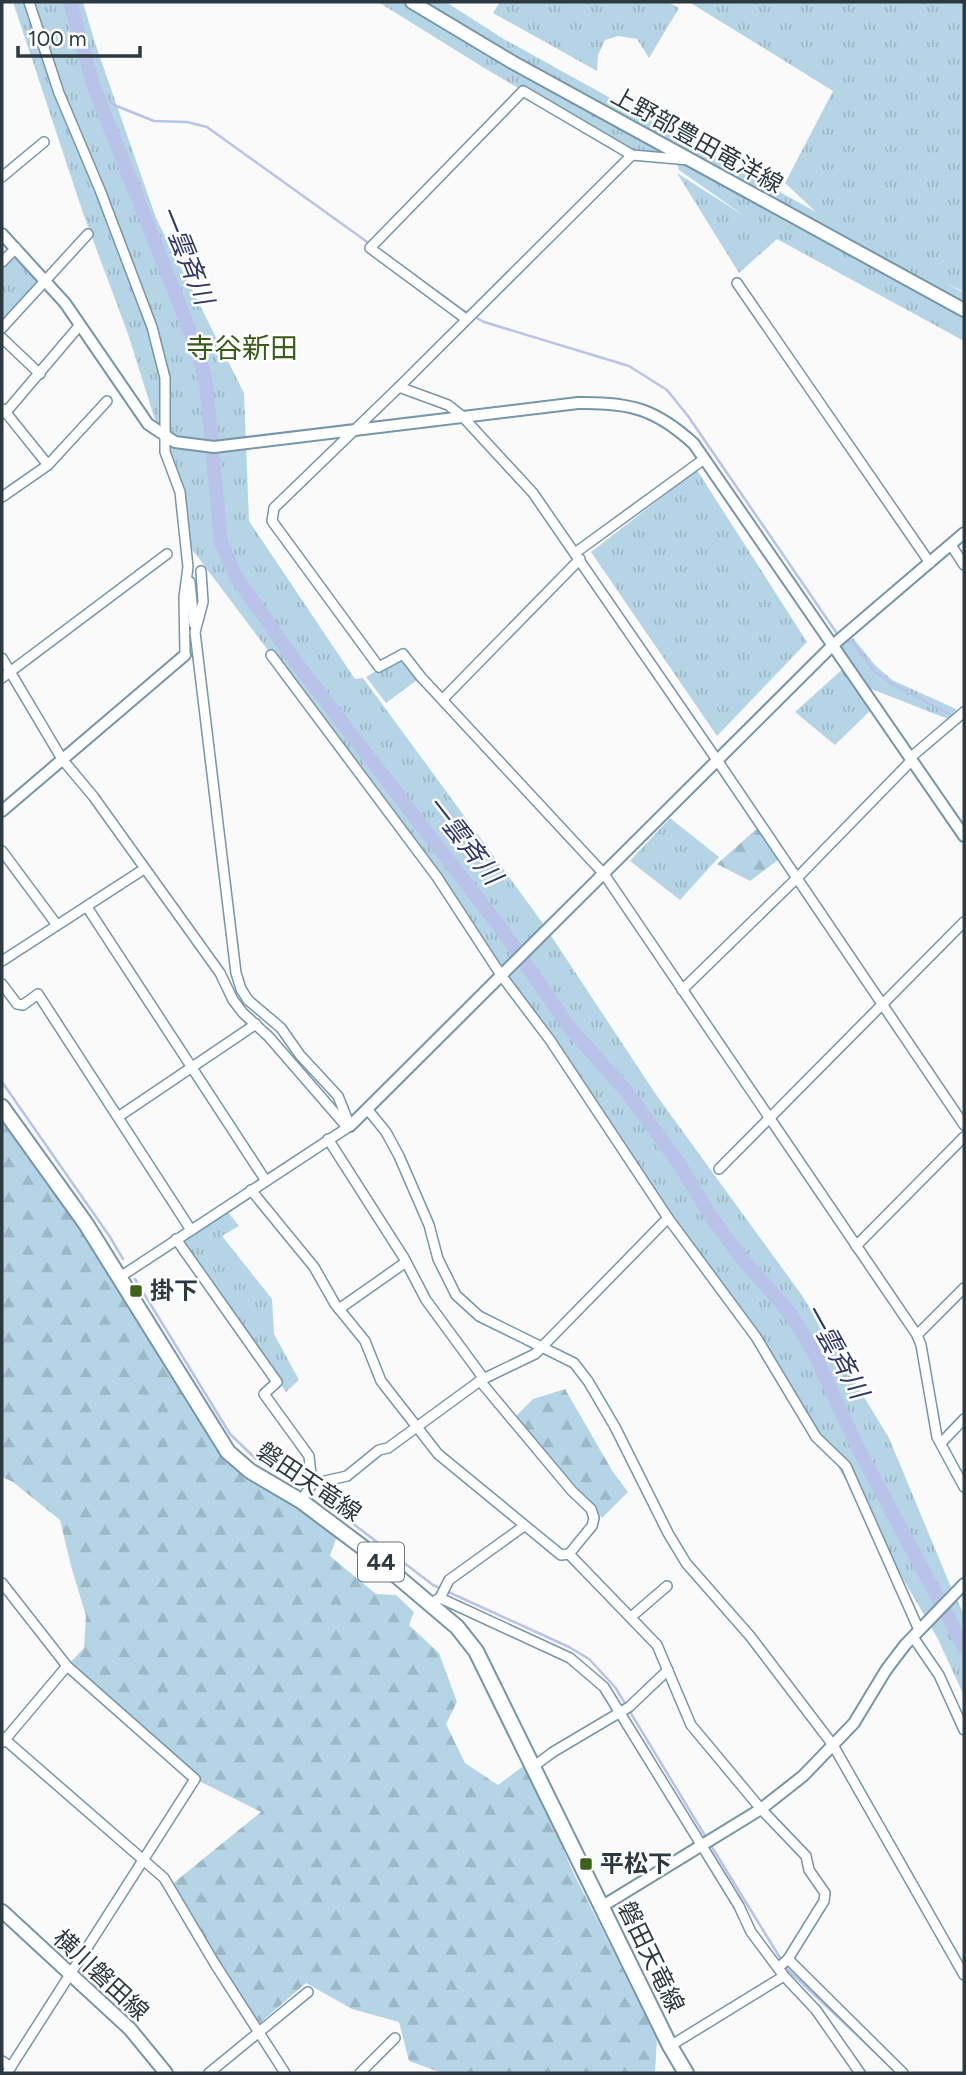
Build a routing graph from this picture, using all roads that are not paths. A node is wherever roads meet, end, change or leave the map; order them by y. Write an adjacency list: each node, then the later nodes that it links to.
1 (29, 2): 24 (street)
2 (412, 2): 5 (main road, 上野部豊田竜洋線)
3 (44, 142): 6 (street)
4 (632, 155): 5 (street); 14 (street); 14 (street)
5 (689, 160): 13 (main road, 上野部豊田竜洋線)
6 (2, 177)
7 (2, 234): 9 (street)
8 (88, 234): 11 (street)
9 (16, 248): 10 (street); 11 (street)
10 (2, 262)
11 (46, 281): 15 (street); 16 (street)
12 (737, 283): 32 (street)
13 (964, 310)
14 (467, 319): 19 (street)
15 (80, 325): 18 (street); 24 (street)
16 (2, 328)
17 (2, 338): 18 (street)
18 (40, 374): 21 (street)
19 (399, 387): 22 (street); 23 (street)
20 (107, 401): 26 (street)
21 (4, 410): 26 (street)
22 (462, 416): 23 (street); 25 (street); 31 (street)
23 (354, 430): 24 (street); 42 (street)
24 (165, 437): 34 (street)
25 (704, 459): 31 (street); 37 (street)
26 (48, 465): 27 (street)
27 (2, 498)
28 (964, 533): 29 (street)
29 (951, 545): 32 (street); 33 (street)
30 (167, 554): 41 (street)
31 (578, 556): 42 (street); 46 (street)
32 (930, 563): 37 (street)
33 (964, 565)
34 (188, 566): 36 (street); 38 (street)
35 (201, 571): 36 (street)
36 (195, 632): 68 (street)
37 (833, 645): 45 (street); 46 (street)
38 (185, 654): 44 (street)
39 (271, 655): 57 (street)
40 (2, 658): 41 (street)
41 (6, 675): 44 (street)
42 (443, 699): 51 (street)
43 (964, 712): 45 (street)
44 (62, 759): 47 (street); 50 (street)
45 (911, 759): 48 (street); 52 (street)
46 (717, 760): 51 (street); 52 (street)
47 (2, 811)
48 (964, 836)
49 (2, 851): 55 (street)
50 (144, 869): 53 (street); 61 (street)
51 (604, 874): 57 (street); 59 (street)
52 (797, 878): 59 (street); 60 (street)
53 (87, 907): 55 (street); 62 (street)
54 (964, 922): 60 (street)
55 (57, 925): 56 (street)
56 (2, 961)
57 (501, 975): 64 (street); 74 (street)
58 (2, 984): 65 (street)
59 (682, 990): 66 (street)
60 (883, 1004): 66 (street); 67 (street)
61 (256, 1024): 62 (street); 68 (street)
62 (194, 1068): 65 (street); 72 (street)
63 (2, 1107): 79 (main road, 磐田天竜線 / 44)
64 (368, 1111): 68 (street); 83 (street)
65 (118, 1117): 75 (street)
66 (770, 1118): 71 (street); 77 (street)
67 (964, 1125)
68 (349, 1126): 70 (street)
69 (964, 1137): 77 (street)
70 (328, 1139): 72 (street); 78 (street)
71 (719, 1169)
72 (266, 1181): 73 (street)
73 (251, 1190): 75 (street); 81 (street)
74 (668, 1218): 83 (street); 98 (street)
75 (191, 1230): 76 (street)
76 (176, 1240): 79 (street); 88 (street)
77 (856, 1246): 82 (street)
78 (407, 1262): 81 (street); 84 (street)
79 (120, 1277): 90 (main road, 磐田天竜線 / 44)
80 (963, 1293): 82 (street)
81 (339, 1309): 86 (street)
82 (916, 1335): 87 (street)
83 (542, 1347): 84 (street); 104 (street)
84 (482, 1380): 86 (street); 92 (street)
85 (964, 1419): 87 (street)
86 (417, 1428): 88 (street); 91 (street)
87 (942, 1442): 89 (street)
88 (312, 1484): 90 (street)
89 (964, 1487)
90 (301, 1501): 96 (main road, 磐田天竜線 / 44)
91 (524, 1526): 92 (street); 96 (street)
92 (569, 1554): 97 (street)
93 (2, 1583): 99 (street)
94 (667, 1586): 97 (street)
95 (962, 1586): 98 (street)
96 (439, 1596): 101 (street); 105 (main road, 磐田天竜線 / 44)
97 (631, 1617): 100 (street)
98 (919, 1631): 102 (street); 104 (street)
99 (67, 1666): 103 (street); 108 (street)
100 (668, 1670): 101 (street); 106 (street)
101 (624, 1710): 105 (street); 107 (street)
102 (964, 1730)
103 (3, 1740): 108 (street)
104 (833, 1745): 106 (street); 114 (street)
105 (533, 1767): 109 (main road, 磐田天竜線 / 44)
106 (761, 1809): 107 (street); 111 (street)
107 (705, 1842): 109 (street); 112 (street)
108 (144, 1859): 113 (street); 116 (street)
109 (601, 1907): 118 (main road, 磐田天竜線 / 44)
110 (2, 1911): 113 (main road, 横川磐田線)
111 (788, 1959): 112 (street); 127 (street)
112 (781, 1972): 118 (street); 126 (street)
113 (71, 1975): 120 (street); 121 (main road, 横川磐田線)
114 (964, 1975)
115 (308, 1992): 116 (street)
116 (258, 2032): 122 (street); 123 (street)
117 (395, 2038): 124 (street)
118 (670, 2046): 125 (main road, 磐田天竜線 / 44)
119 (2, 2061): 120 (street)
120 (9, 2070)
121 (166, 2073)
122 (209, 2073)
123 (285, 2073)
124 (360, 2073)
125 (686, 2073)
126 (860, 2073)
127 (902, 2073)

